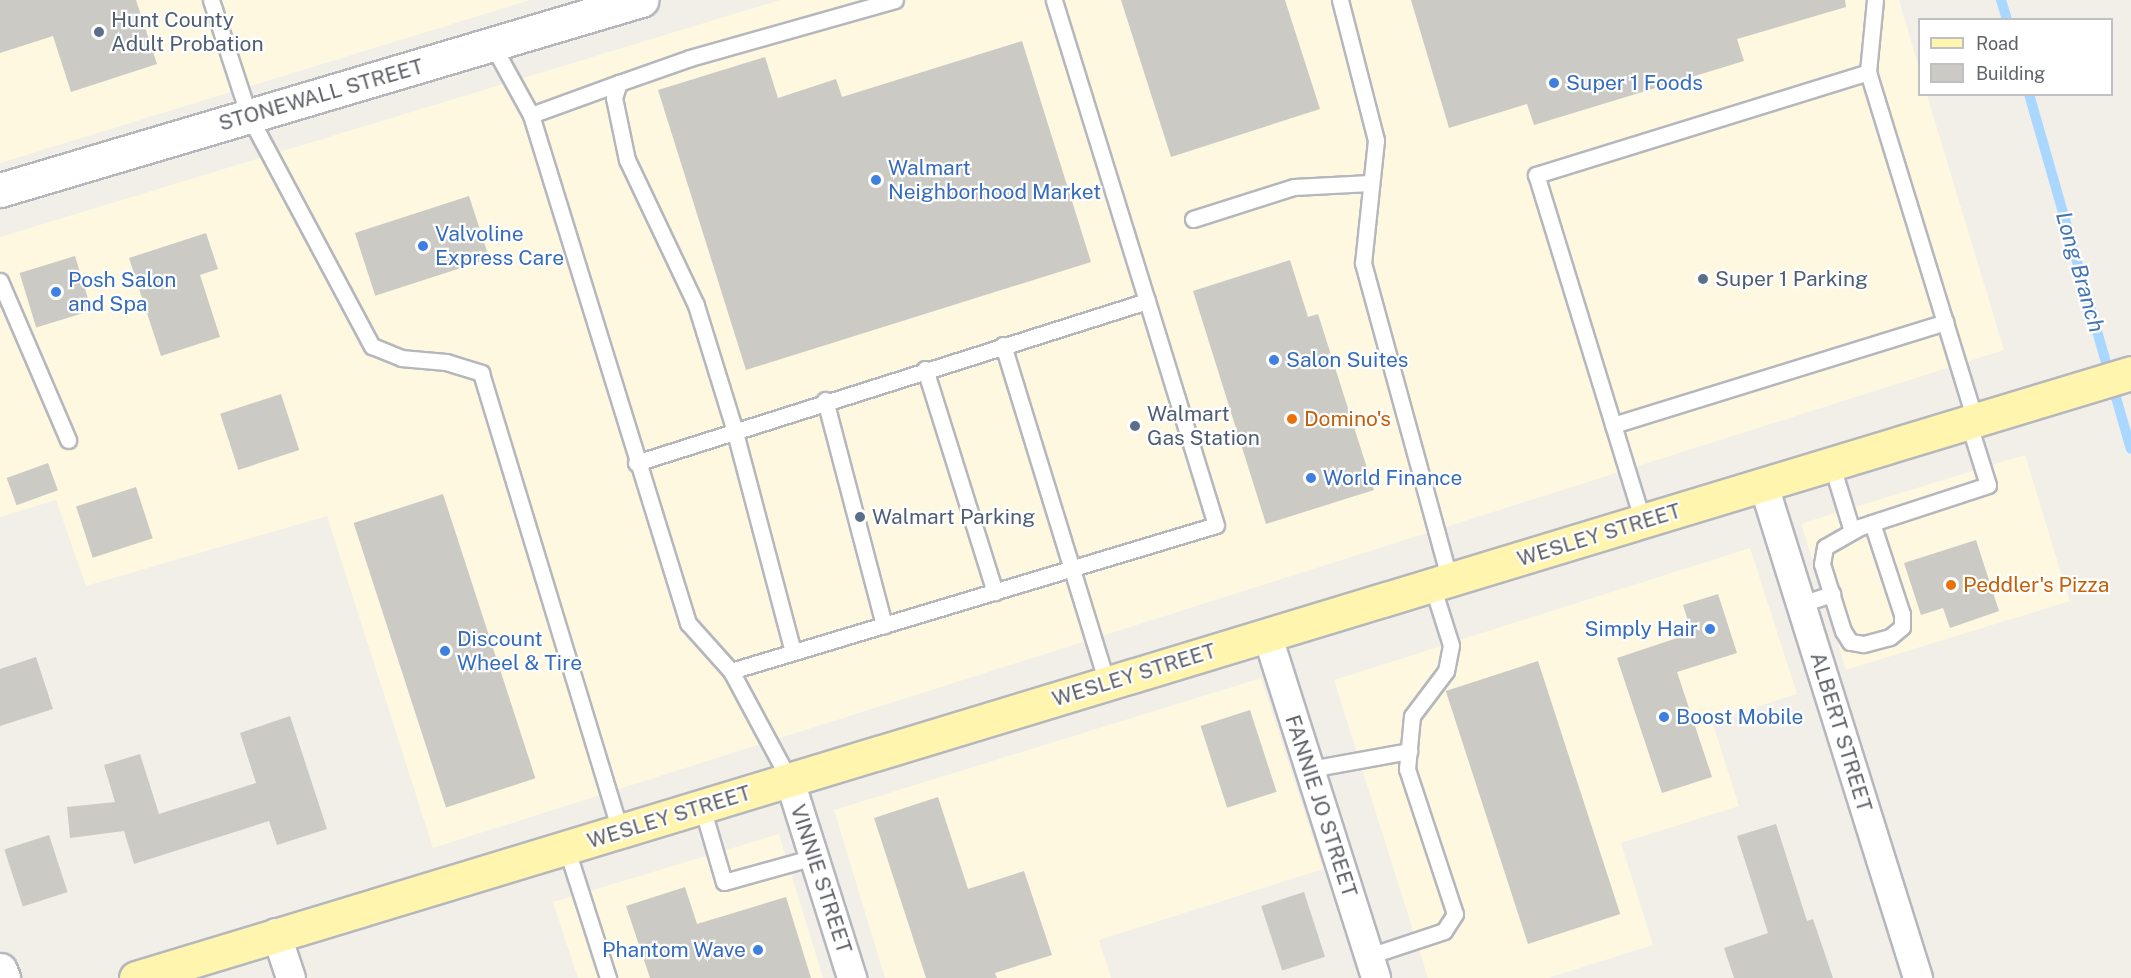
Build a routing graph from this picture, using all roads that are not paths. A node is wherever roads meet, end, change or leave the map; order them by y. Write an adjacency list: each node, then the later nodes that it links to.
1 (211, 0): 11 (lane)
2 (641, 0): 7 (street, STONEWALL STREET)
3 (895, 0): 9 (lane)
4 (1054, 0): 16 (lane)
5 (1340, 0): 12 (lane)
6 (1875, 0): 8 (lane)
7 (492, 44): 10 (lane); 11 (street, STONEWALL STREET)
8 (1868, 72): 17 (lane); 23 (lane)
9 (619, 83): 10 (lane); 24 (lane)
10 (531, 115): 26 (lane)
11 (249, 116): 13 (street, STONEWALL STREET); 46 (lane)
12 (1370, 183): 14 (lane); 33 (lane)
13 (0, 190)
14 (1193, 219)
15 (0, 280): 25 (lane)
16 (1147, 301): 18 (lane); 32 (lane)
17 (1945, 322): 22 (lane); 23 (lane)
18 (1003, 345): 19 (lane); 32 (lane)
19 (925, 369): 21 (lane); 34 (lane)
20 (2131, 373): 22 (main road, WESLEY STREET)
21 (825, 400): 24 (lane); 37 (lane)
22 (1972, 420): 27 (main road, WESLEY STREET); 30 (lane)
23 (1613, 425): 29 (lane)
24 (734, 428): 26 (lane); 39 (lane)
25 (68, 440)
26 (636, 463): 40 (lane)
27 (1832, 466): 28 (main road, WESLEY STREET); 31 (lane)
28 (1764, 486): 29 (main road, WESLEY STREET); 36 (street, ALBERT STREET)
29 (1643, 522): 33 (main road, WESLEY STREET)
30 (1872, 523): 31 (lane); 35 (lane)
31 (1852, 531): 35 (lane)
32 (1072, 569): 34 (lane); 41 (lane)
33 (1441, 582): 38 (main road, WESLEY STREET); 42 (lane)
34 (995, 592): 37 (lane)
35 (1832, 594): 36 (lane)
36 (1801, 604): 57 (street, ALBERT STREET)
37 (884, 625): 39 (lane)
38 (1267, 634): 41 (main road, WESLEY STREET); 43 (street, FANNIE JO STREET)
39 (793, 652): 40 (lane)
40 (731, 671): 44 (lane)
41 (1107, 683): 44 (main road, WESLEY STREET)
42 (1409, 751): 43 (lane); 50 (lane)
43 (1310, 769): 50 (street, FANNIE JO STREET)
44 (790, 781): 45 (main road, WESLEY STREET); 48 (street, VINNIE STREET)
45 (702, 807): 46 (main road, WESLEY STREET); 48 (lane)
46 (620, 831): 47 (main road, WESLEY STREET)
47 (566, 847): 49 (main road, WESLEY STREET); 55 (lane)
48 (814, 857): 56 (street, VINNIE STREET)
49 (276, 933): 53 (main road, WESLEY STREET); 54 (street)
50 (1372, 967)
51 (0, 970): 52 (street)
52 (3, 978)
53 (136, 978)
54 (291, 978)
55 (608, 978)
56 (852, 978)
57 (1918, 978)

